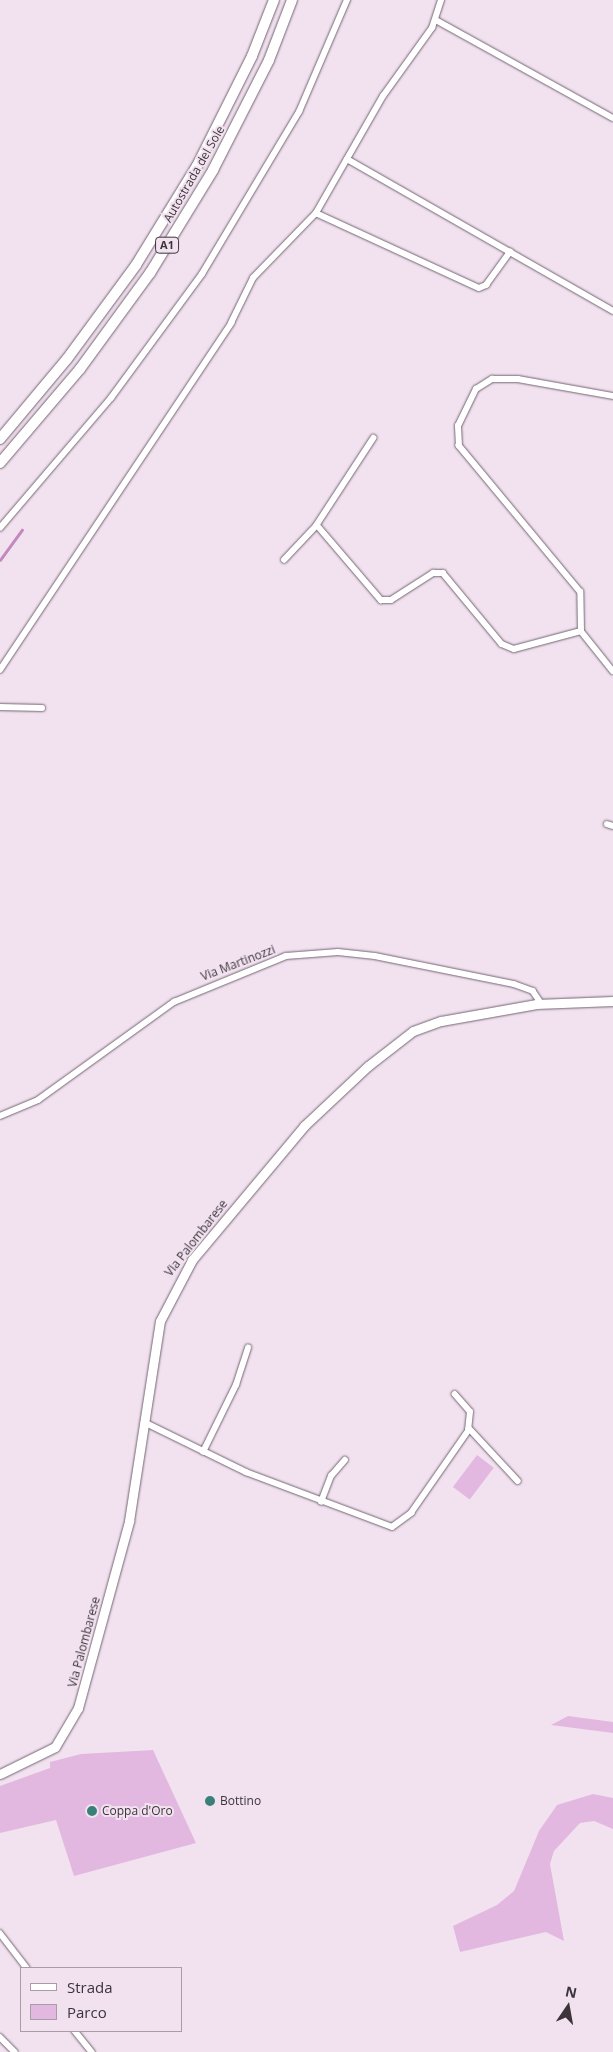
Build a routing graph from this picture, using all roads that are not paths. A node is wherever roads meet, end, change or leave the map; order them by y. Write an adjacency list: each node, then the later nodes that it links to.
1 (274, 0): 13 (highway, Autostrada del Sole / A1)
2 (292, 0): 14 (highway, Autostrada del Sole / A1)
3 (347, 0): 16 (street)
4 (441, 0): 5 (street)
5 (436, 20): 6 (street); 7 (street)
6 (613, 118)
7 (347, 159): 8 (street); 9 (street)
8 (316, 212): 9 (street); 19 (street)
9 (510, 252): 10 (street)
10 (613, 311)
11 (613, 396): 18 (street)
12 (374, 438): 15 (street)
13 (0, 439)
14 (0, 463)
15 (317, 525): 17 (street); 18 (street)
16 (0, 528)
17 (284, 560)
18 (581, 631): 20 (street)
19 (0, 670)
20 (613, 671)
21 (0, 707): 22 (street)
22 (42, 708)
23 (613, 1001): 24 (main road, Via Palombarese)
24 (541, 1003): 25 (street, Via Martinozzi); 28 (main road, Via Palombarese)
25 (0, 1116)
26 (248, 1348): 30 (street)
27 (455, 1395): 29 (street)
28 (144, 1422): 30 (street); 34 (main road, Via Palombarese)
29 (469, 1428): 32 (street); 33 (street)
30 (202, 1452): 33 (street)
31 (345, 1460): 33 (street)
32 (518, 1481)
33 (321, 1502)
34 (0, 1774)
35 (0, 1932): 36 (street)
36 (26, 1967)
37 (76, 2032): 40 (street)
38 (0, 2037): 39 (street)
39 (15, 2052)
40 (92, 2052)

